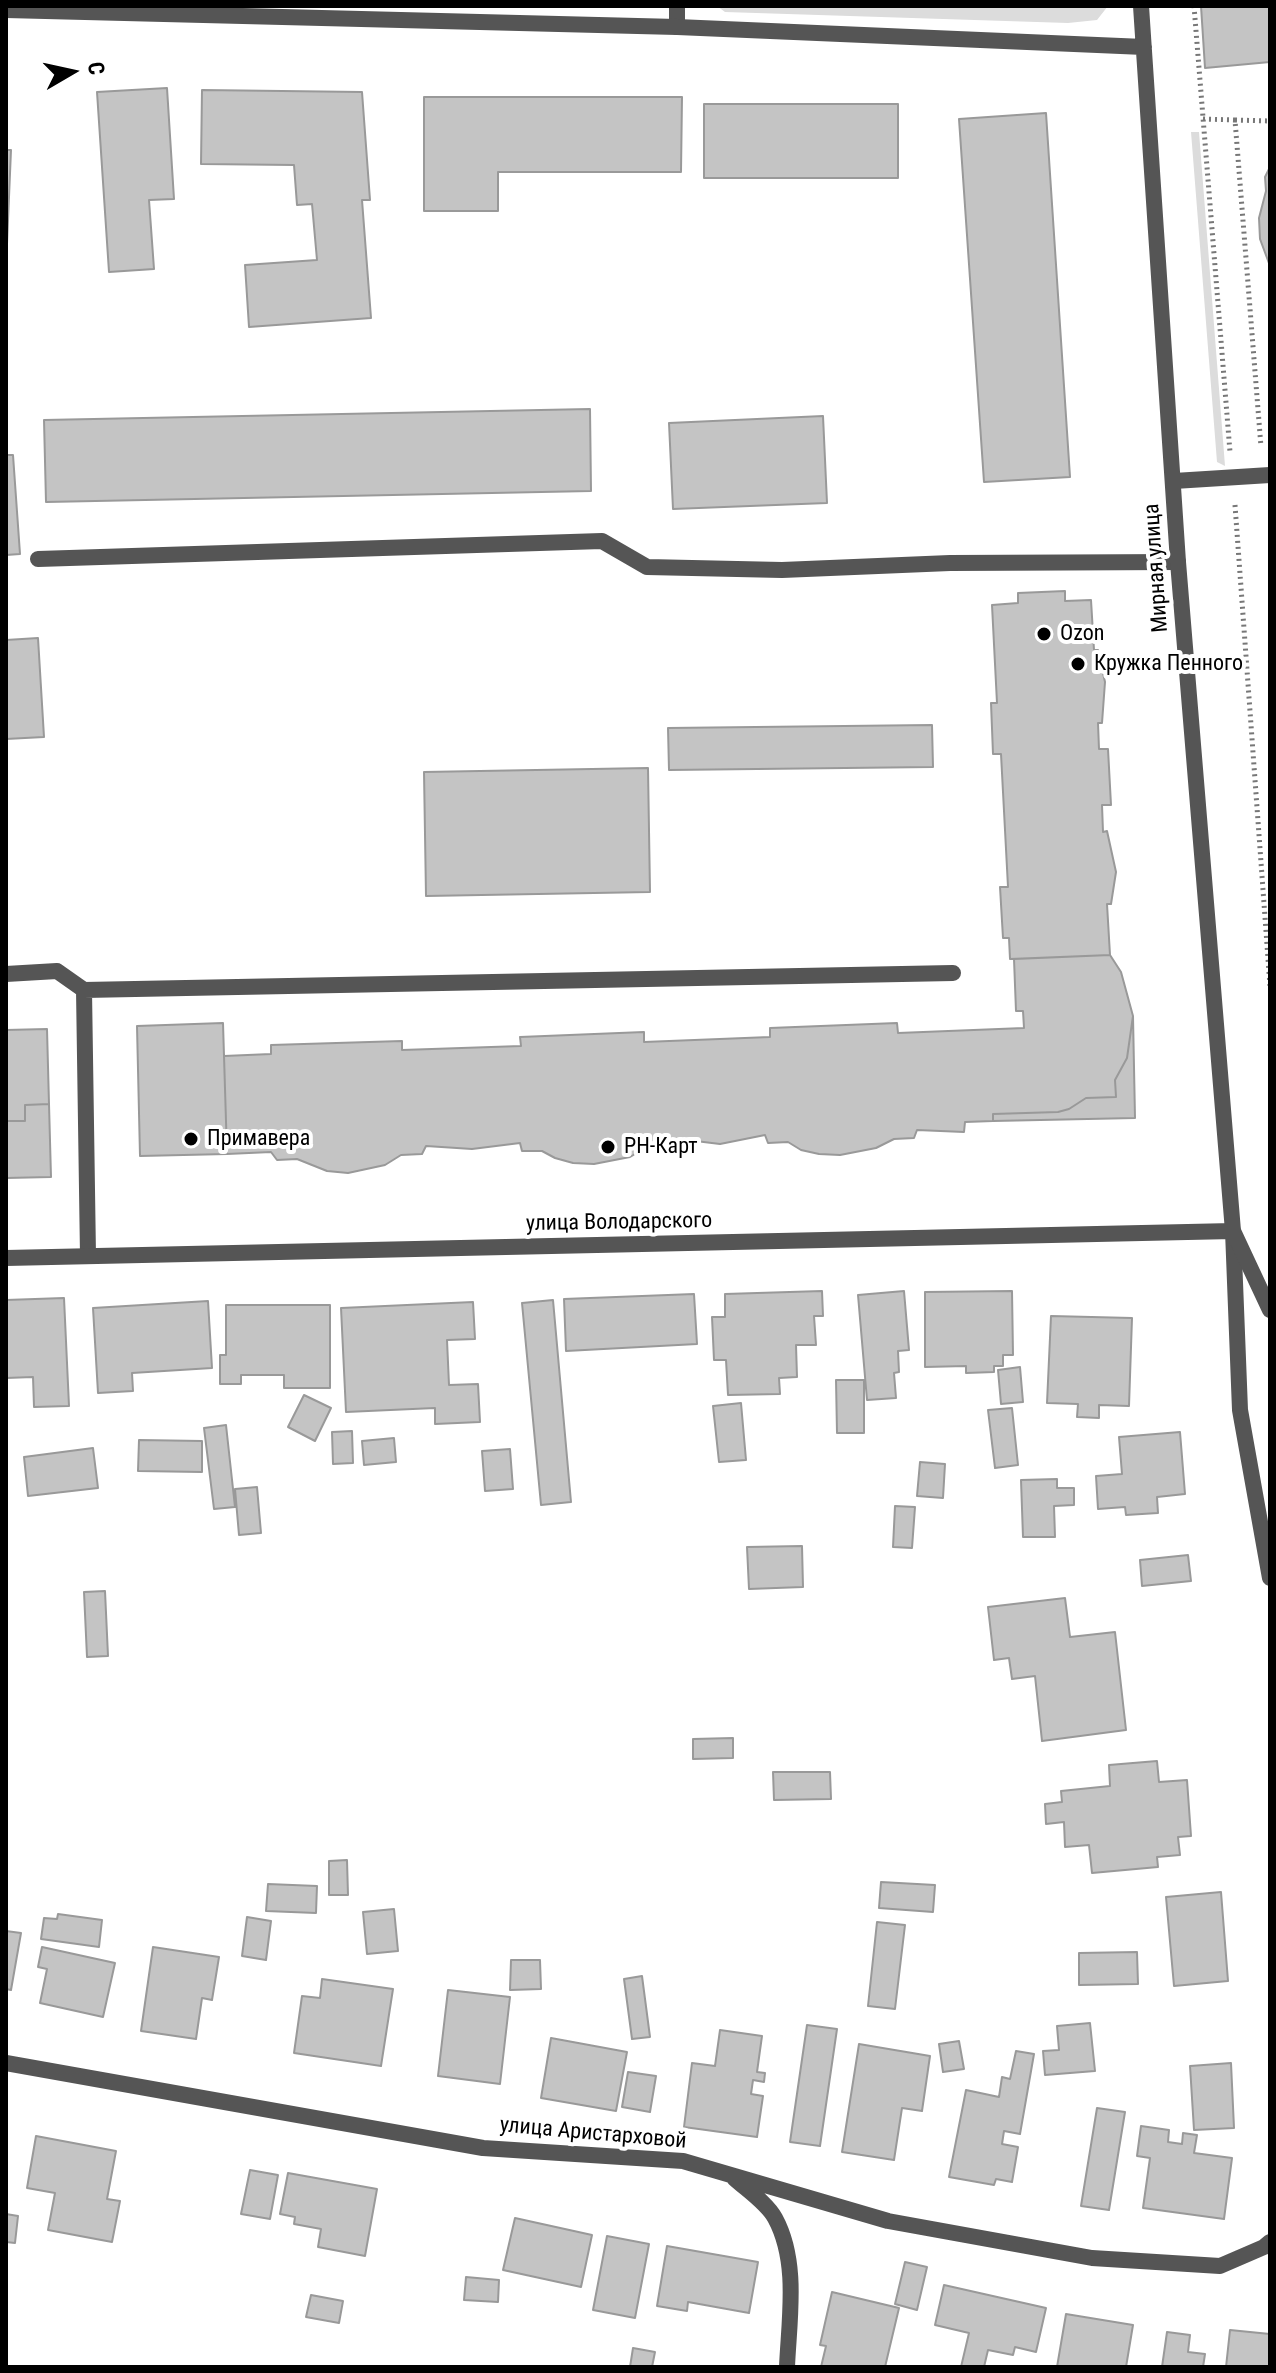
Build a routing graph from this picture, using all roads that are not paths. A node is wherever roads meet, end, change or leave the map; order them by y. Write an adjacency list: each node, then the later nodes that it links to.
1 (677, 6): 4 (street)
2 (1141, 6): 5 (street, Мирная улица)
3 (6, 10): 4 (street)
4 (677, 27): 5 (street)
5 (1144, 47): 7 (street, Мирная улица)
6 (1267, 475): 7 (street)
7 (1174, 481): 9 (street, Мирная улица)
8 (38, 559): 9 (street)
9 (1178, 562): 13 (street, Мирная улица)
10 (953, 973): 12 (street)
11 (6, 974): 12 (street)
12 (84, 990): 14 (street)
13 (1233, 1231): 14 (street, улица Володарского); 16 (street, Мирная улица); 17 (street)
14 (88, 1256): 15 (street, улица Володарского)
15 (6, 1258)
16 (1270, 1310)
17 (1270, 1578)
18 (6, 2063): 19 (street, улица Аристарховой)
19 (730, 2175): 20 (street, улица Аристарховой); 21 (street)
20 (1270, 2242)
21 (787, 2367)

